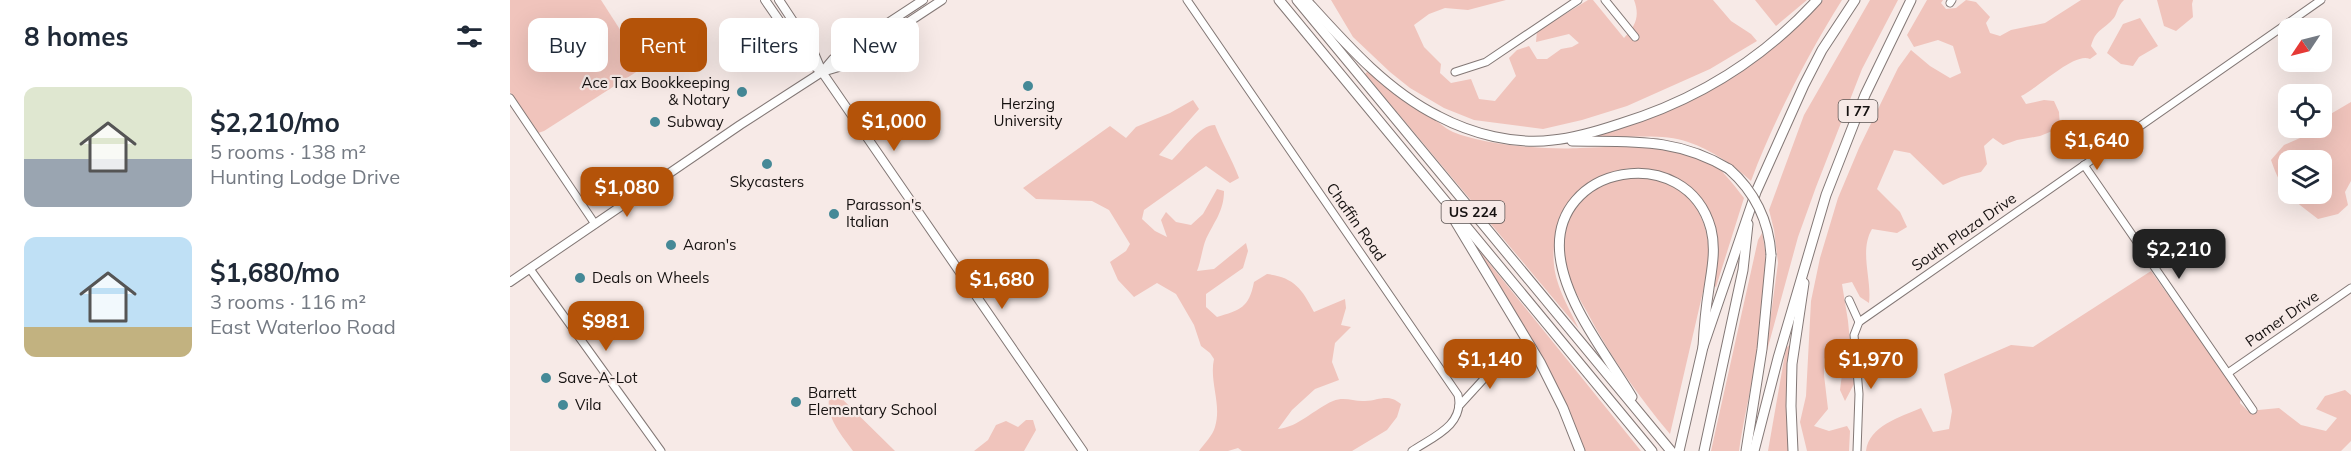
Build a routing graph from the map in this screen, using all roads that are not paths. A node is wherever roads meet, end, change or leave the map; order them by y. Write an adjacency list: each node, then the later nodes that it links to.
1 (765, 0): 16 (main road)
2 (779, 0): 16 (main road)
3 (923, 0): 16 (main road)
4 (942, 0): 16 (main road)
5 (1187, 0): 33 (street, Chaffin Road)
6 (1279, 0): 21 (highway, US 224)
7 (1297, 0): 35 (highway, US 224)
8 (1306, 0): 19 (highway)
9 (1578, 0): 17 (street)
10 (1605, 0): 15 (street)
11 (1817, 0): 19 (highway)
12 (1855, 0): 22 (highway)
13 (1911, 0): 24 (highway, I 77)
14 (2320, 0): 20 (street, South Plaza Drive)
15 (1635, 38)
16 (822, 72): 23 (main road); 37 (main road)
17 (1455, 72)
18 (510, 98): 23 (street)
19 (1552, 141): 44 (highway, bridge)
20 (2084, 165): 29 (street, South Plaza Drive); 32 (street)
21 (1429, 182): 39 (highway); 40 (highway, US 224)
22 (1749, 210): 30 (highway); 43 (highway)
23 (595, 224): 25 (main road)
24 (1806, 261): 45 (highway, I 77); 46 (highway)
25 (530, 269): 26 (main road); 36 (street)
26 (510, 282)
27 (2351, 288): 32 (street, Pamer Drive)
28 (1849, 300): 29 (street)
29 (1859, 322): 47 (street)
30 (1703, 347): 35 (highway); 42 (highway)
31 (1502, 358): 33 (street)
32 (2228, 373): 34 (street)
33 (1459, 406): 38 (street)
34 (2253, 410)
35 (1649, 425): 41 (highway)
36 (661, 451)
37 (1083, 451)
38 (1412, 451)
39 (1580, 451)
40 (1652, 451)
41 (1671, 451)
42 (1679, 451)
43 (1704, 451)
44 (1746, 451)
45 (1754, 451)
46 (1793, 451)
47 (1857, 451)

